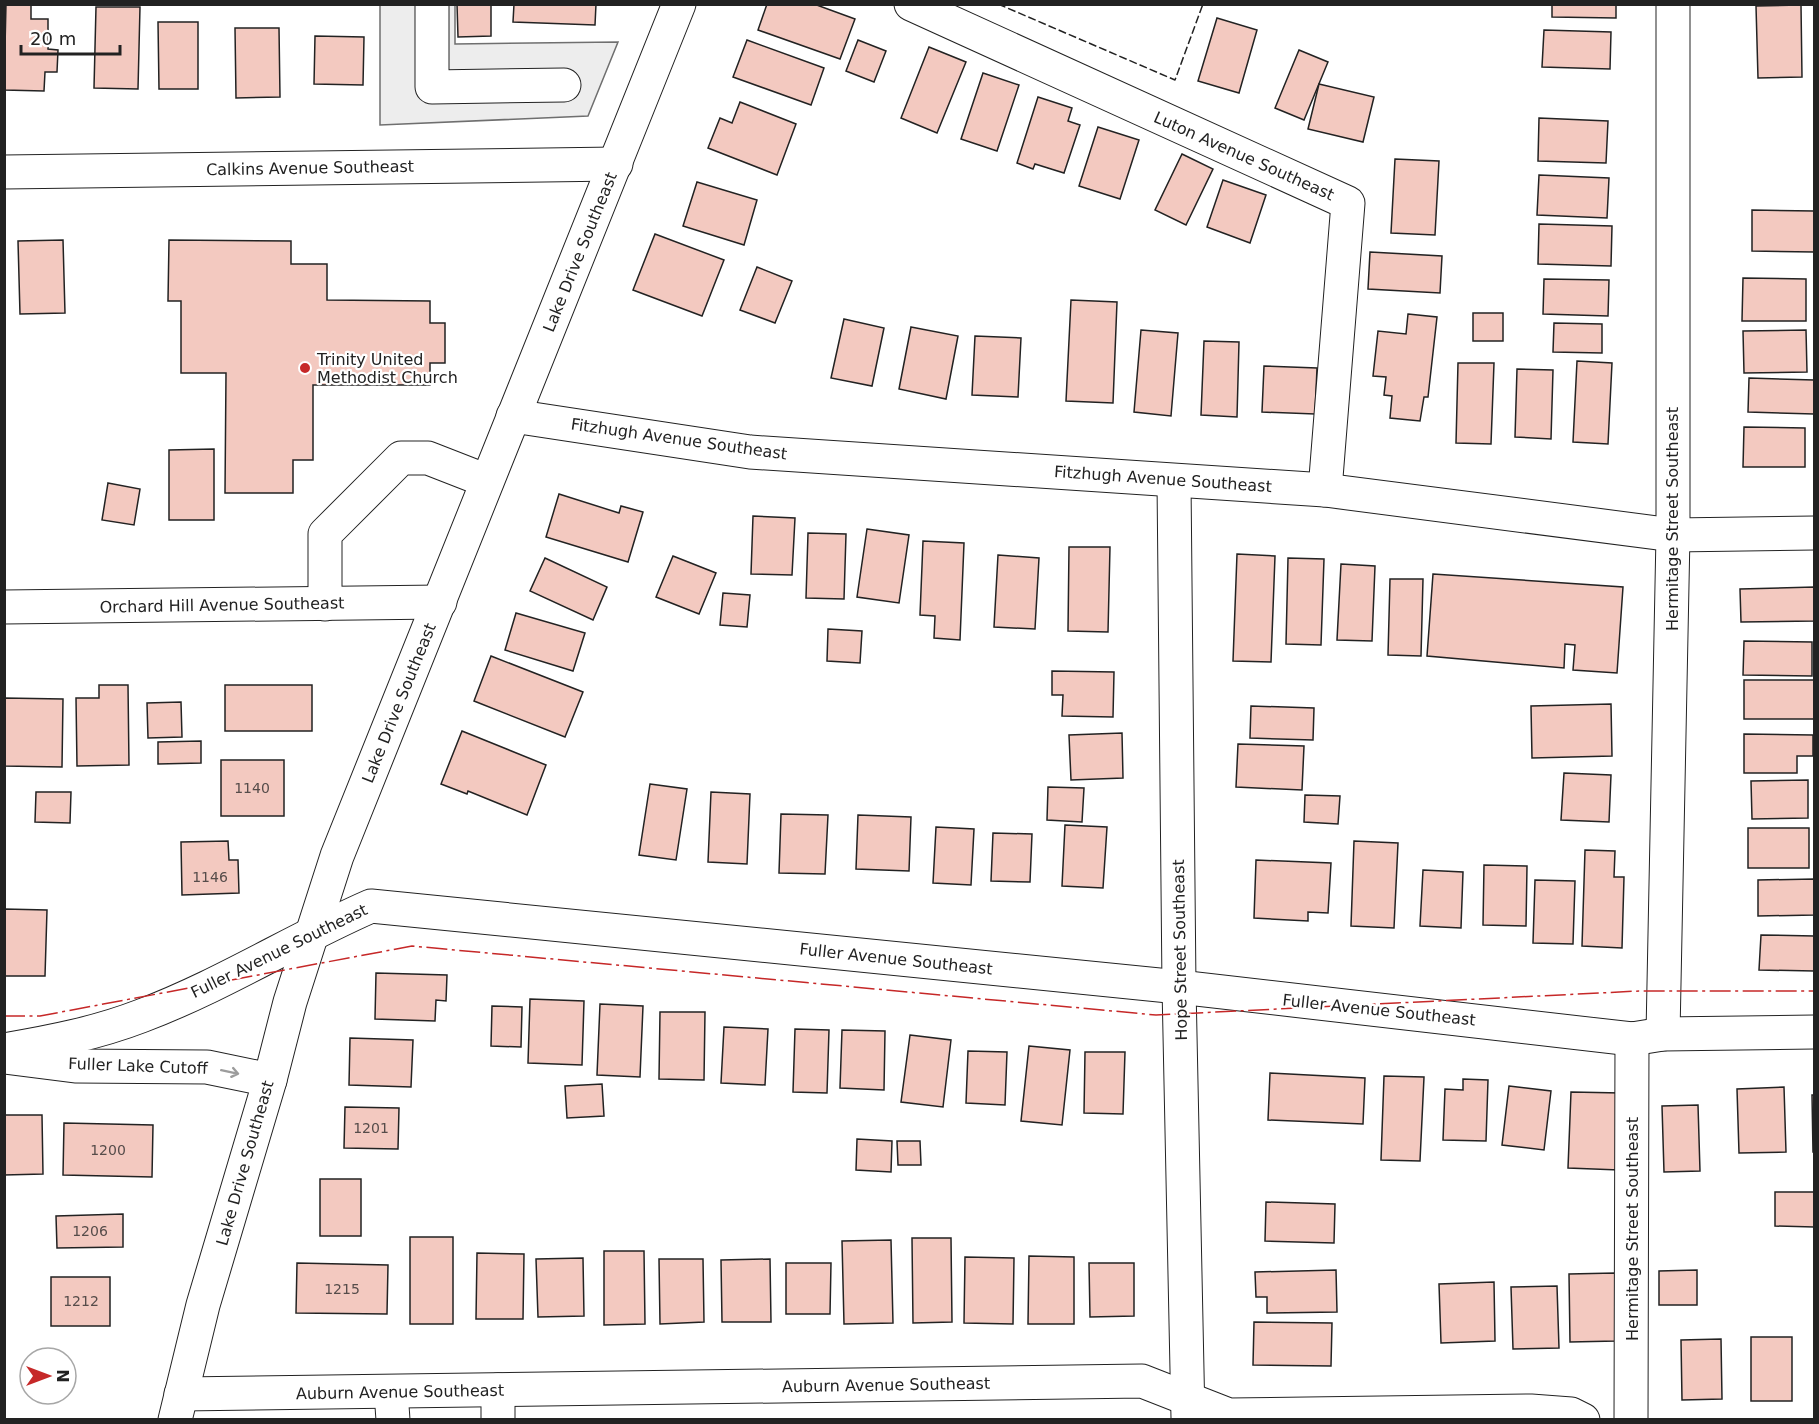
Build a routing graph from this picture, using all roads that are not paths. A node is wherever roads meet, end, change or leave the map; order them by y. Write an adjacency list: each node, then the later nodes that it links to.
1 (432, 4): 5 (street)
2 (679, 4): 6 (street, Lake Drive Southeast)
3 (911, 4): 11 (street, Luton Avenue Southeast)
4 (1673, 4): 13 (street, Hermitage Street Southeast)
5 (564, 85)
6 (616, 164): 7 (street, Calkins Avenue Southeast); 8 (street, Lake Drive Southeast)
7 (4, 172)
8 (513, 416): 9 (street, Lake Drive Southeast); 10 (street, Fitzhugh Avenue Southeast)
9 (488, 481): 14 (street, Lake Drive Southeast); 15 (street)
10 (1174, 481): 11 (street, Fitzhugh Avenue Southeast); 18 (street, Hope Street Southeast)
11 (1325, 490): 13 (street, Fitzhugh Avenue Southeast)
12 (1815, 532): 13 (street, Fitzhugh Avenue Southeast)
13 (1672, 535): 20 (street, Hermitage Street Southeast)
14 (440, 602): 15 (street, Orchard Hill Avenue Southeast); 17 (street, Lake Drive Southeast)
15 (324, 604): 16 (street, Orchard Hill Avenue Southeast)
16 (4, 607)
17 (314, 931): 18 (street, Fuller Avenue Southeast); 21 (street, Fuller Avenue Southeast); 23 (street, Lake Drive Southeast)
18 (1179, 987): 20 (street, Fuller Avenue Southeast); 27 (street, Hope Street Southeast)
19 (1815, 1032): 20 (street, Fuller Avenue Southeast)
20 (1648, 1036): 30 (street, Hermitage Street Southeast)
21 (4, 1050)
22 (4, 1057): 23 (street, Fuller Lake Cutoff, one-way to 23)
23 (270, 1080): 26 (street, Lake Drive Southeast)
24 (498, 1405): 25 (street, Auburn Avenue Southeast); 27 (street, Auburn Avenue Southeast)
25 (392, 1406): 26 (street, Auburn Avenue Southeast)
26 (178, 1407)
27 (1189, 1409): 28 (street, Auburn Avenue Southeast)
28 (1431, 1416): 29 (street, Auburn Avenue Southeast)
29 (1583, 1419)
30 (1631, 1419)

